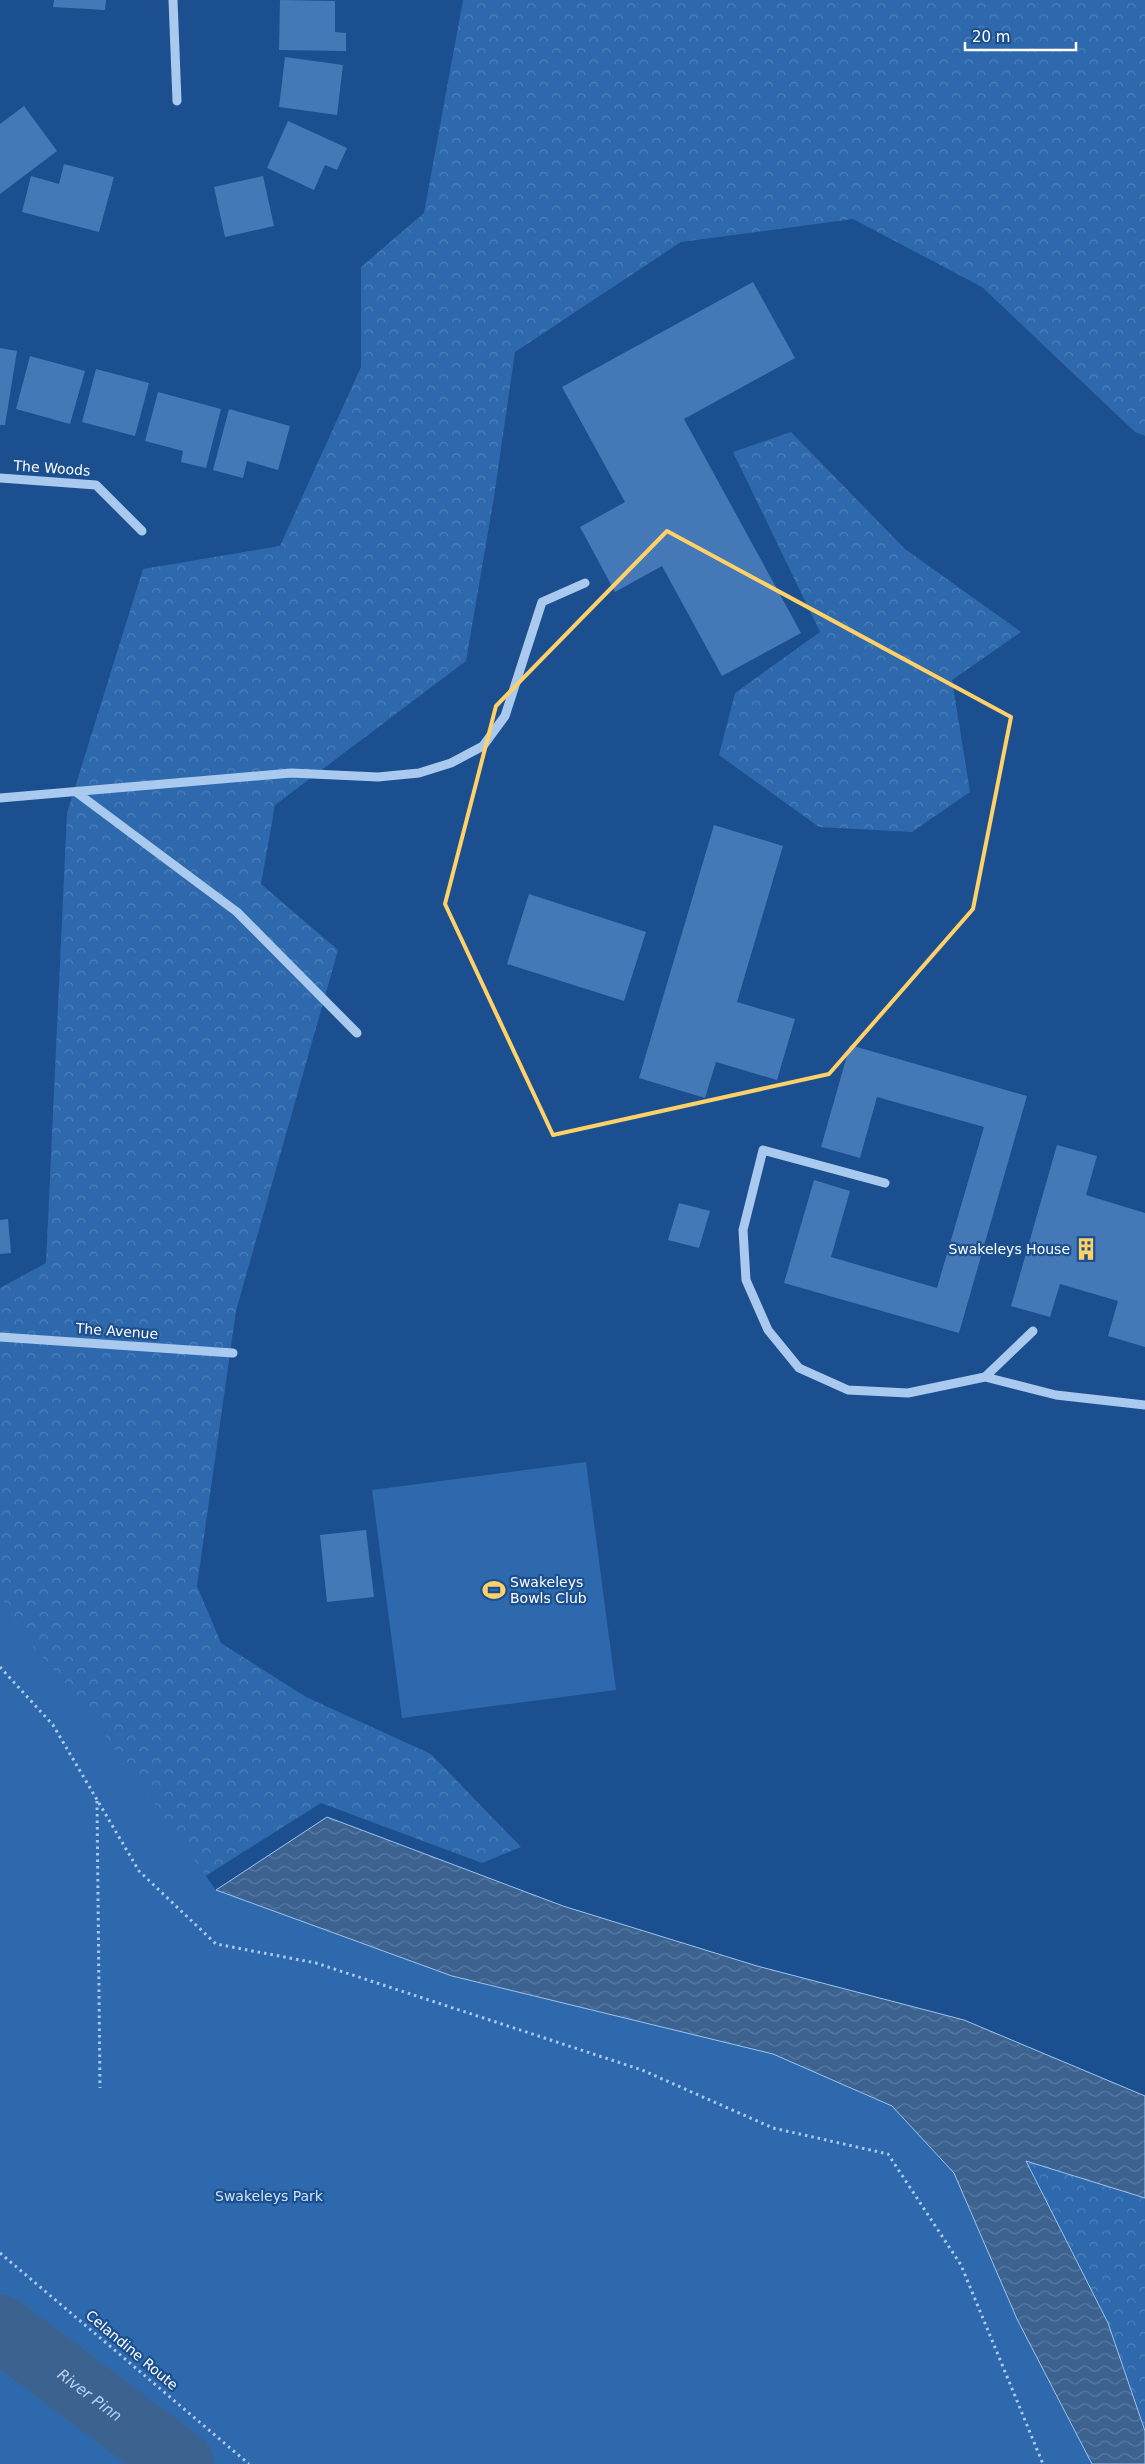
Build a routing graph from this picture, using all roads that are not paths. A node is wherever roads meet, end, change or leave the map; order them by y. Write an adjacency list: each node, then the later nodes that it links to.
1 (173, 0): 2 (street)
2 (177, 101)
3 (0, 478): 4 (street, The Woods)
4 (142, 531)
5 (585, 583): 6 (street)
6 (76, 792): 7 (street); 8 (street)
7 (0, 798)
8 (357, 1033)
9 (885, 1183): 13 (street)
10 (1033, 1331): 13 (street)
11 (0, 1337): 12 (street, The Avenue)
12 (233, 1353)
13 (985, 1377): 14 (street)
14 (1145, 1405)

